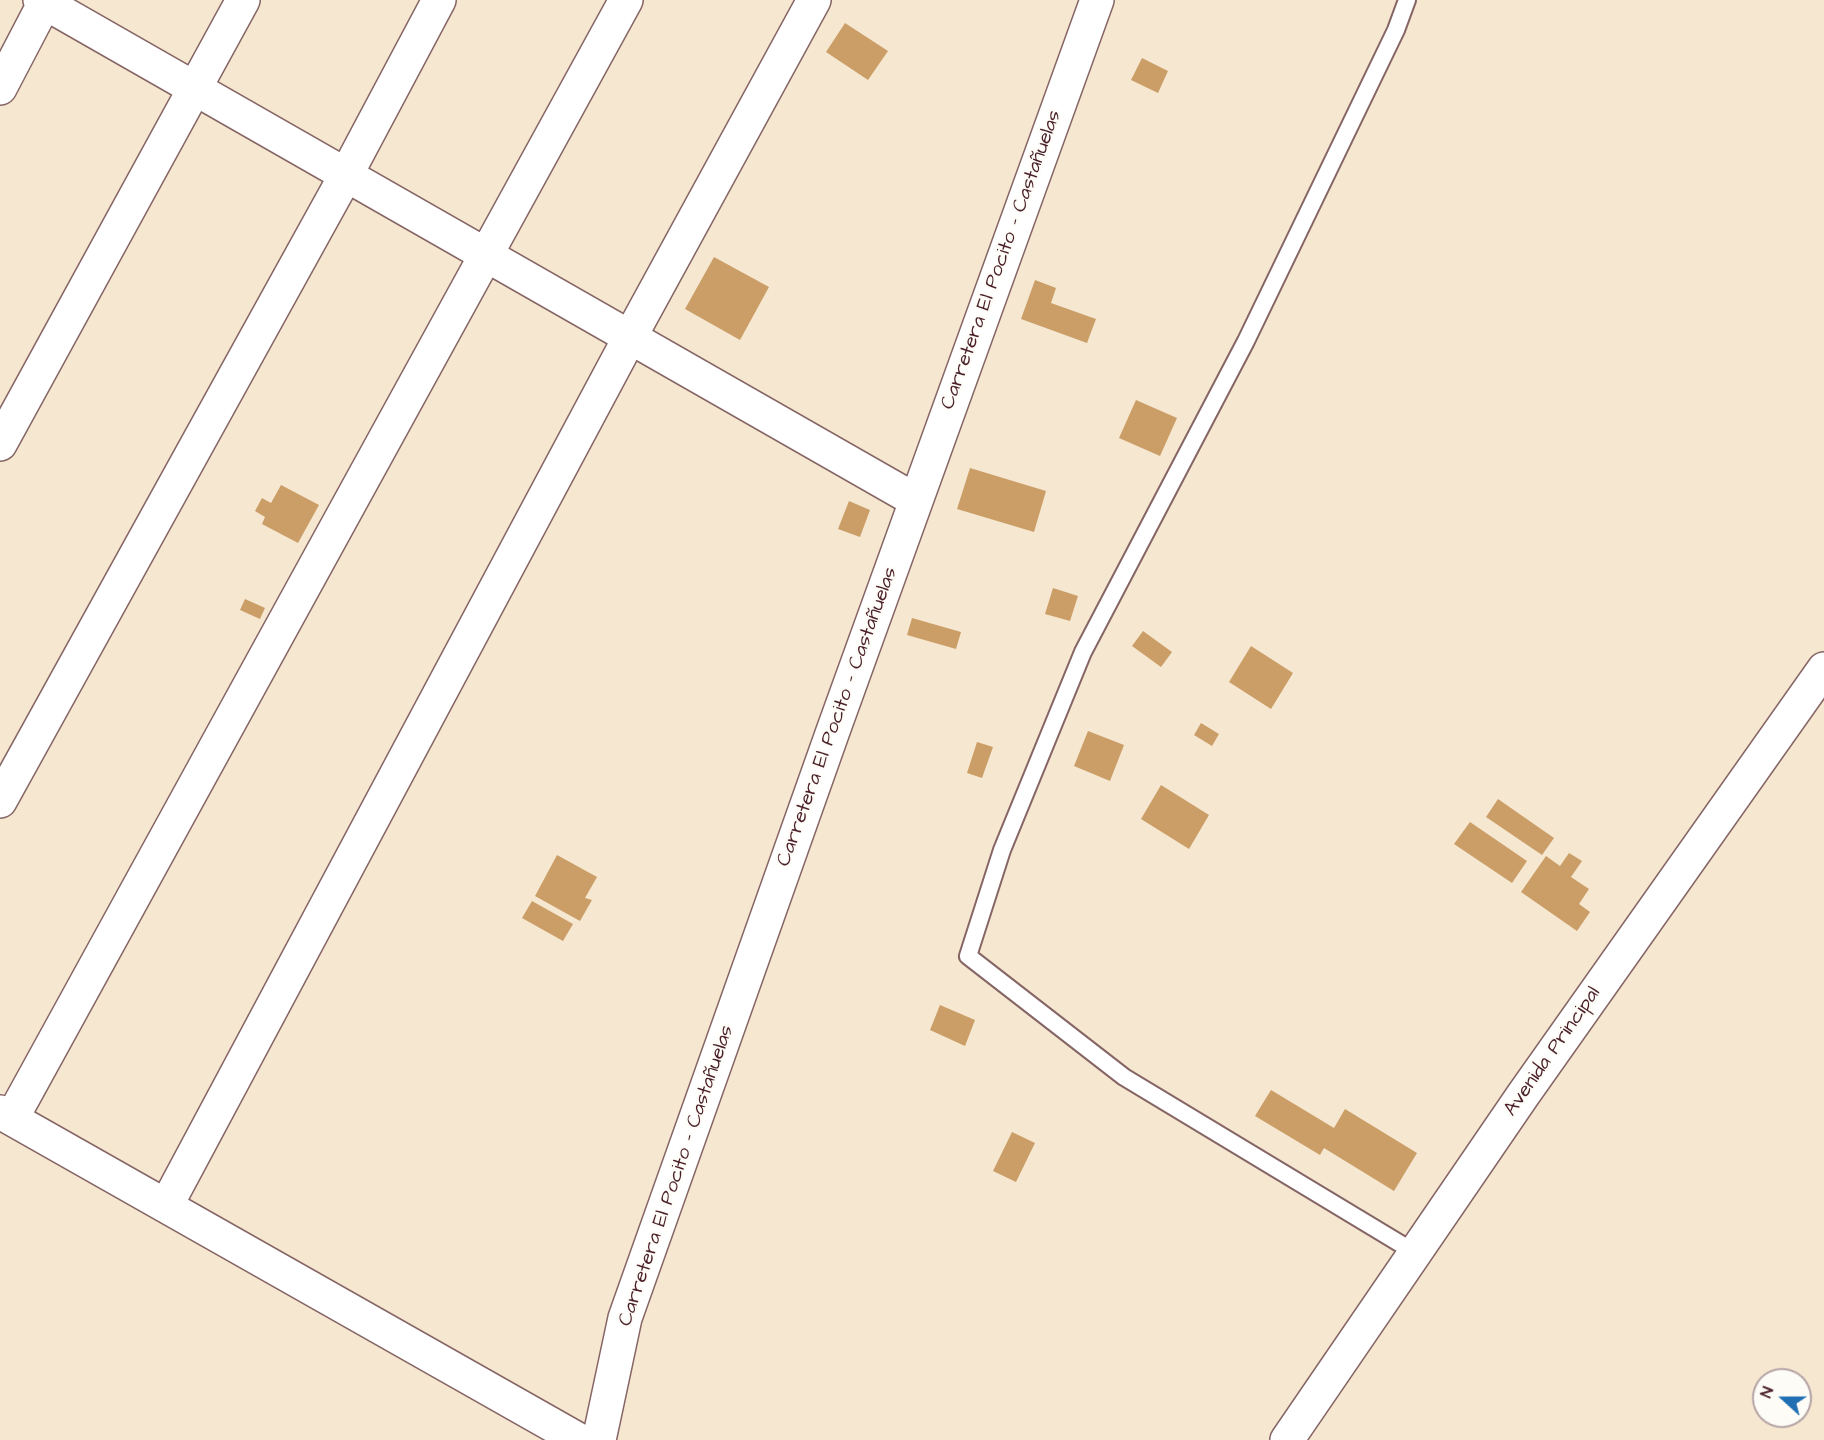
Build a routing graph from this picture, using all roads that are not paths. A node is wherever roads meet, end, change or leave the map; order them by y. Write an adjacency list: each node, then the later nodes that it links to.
1 (243, 0): 9 (street)
2 (440, 0): 10 (street)
3 (626, 0): 11 (street)
4 (814, 0): 12 (street)
5 (1096, 0): 14 (street, Carretera El Pocito - Castañuelas)
6 (1407, 0): 19 (lane)
7 (44, 1): 8 (street); 9 (street)
8 (0, 88)
9 (195, 89): 10 (street); 13 (street)
10 (346, 175): 11 (street); 16 (street)
11 (488, 256): 12 (street); 17 (street)
12 (630, 337): 14 (street); 18 (street)
13 (0, 444)
14 (915, 501): 21 (street, Carretera El Pocito - Castañuelas)
15 (1824, 669): 19 (street, Avenida Principal)
16 (0, 801)
17 (6, 1115): 18 (street)
18 (166, 1206): 20 (street)
19 (1414, 1252): 22 (street, Avenida Principal)
20 (579, 1440)
21 (598, 1440)
22 (1287, 1440)

